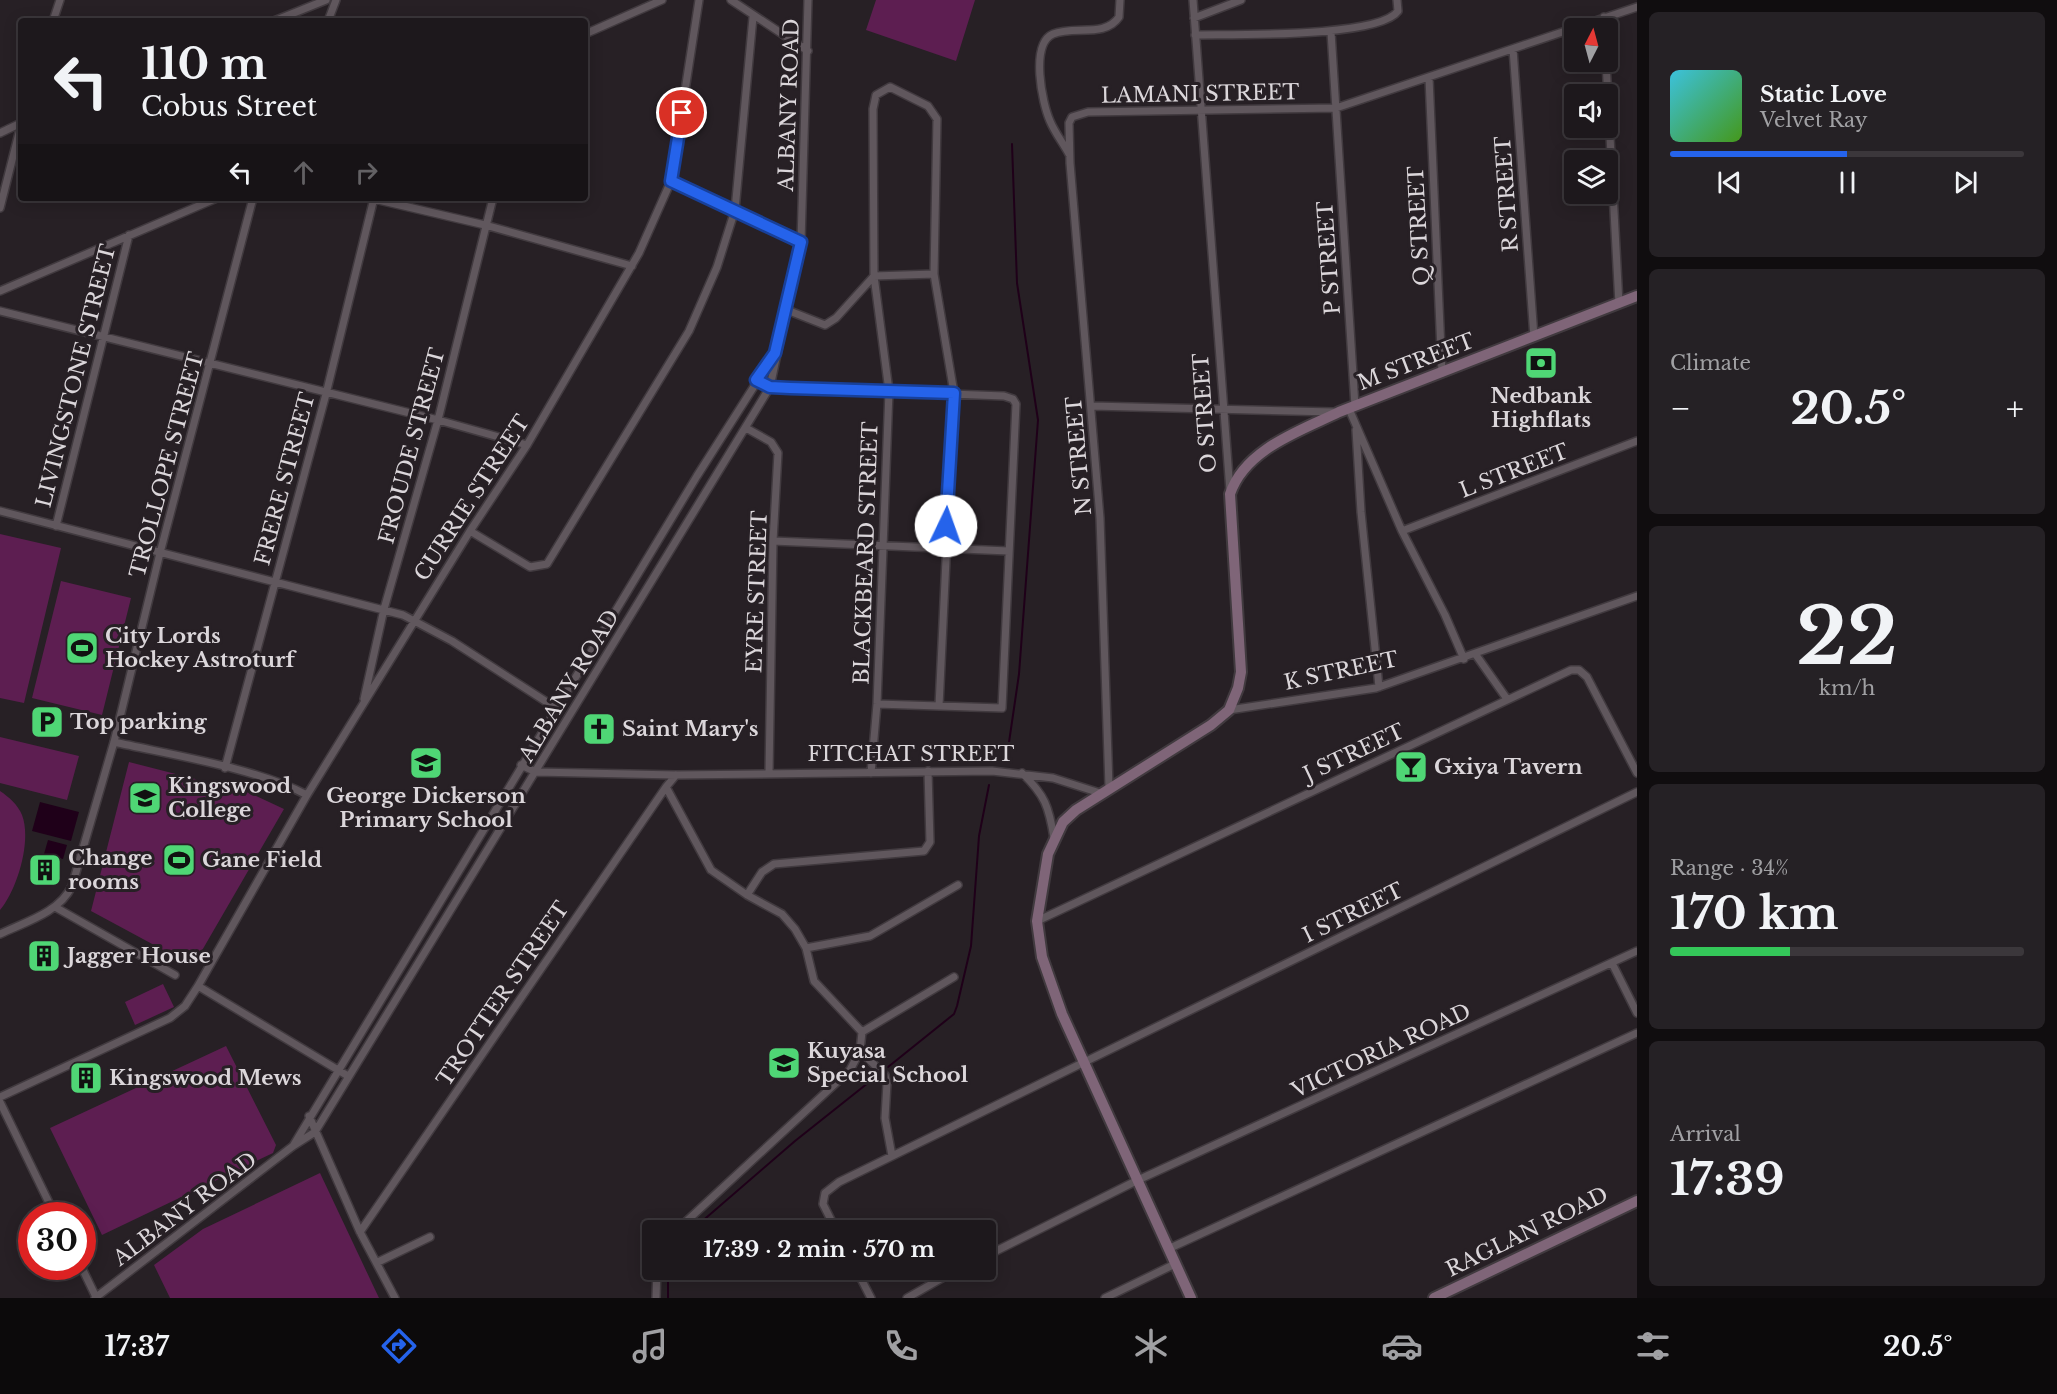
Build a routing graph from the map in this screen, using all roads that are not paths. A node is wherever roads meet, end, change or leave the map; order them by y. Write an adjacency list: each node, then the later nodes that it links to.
1 (60, 0): 15 (street)
2 (326, 0): 16 (street)
3 (336, 0): 17 (street)
4 (662, 0): 20 (street)
5 (699, 0): 33 (street, CURRIE STREET)
6 (731, 0): 13 (street)
7 (808, 0): 23 (street, ALBANY ROAD)
8 (1120, 0): 32 (street)
9 (1193, 0): 18 (street, O STREET)
10 (1241, 0): 18 (street)
11 (1397, 0): 19 (street)
12 (1637, 7): 14 (street, LAMANI STREET)
13 (753, 17): 23 (street); 40 (street)
14 (1604, 17): 22 (street, LAMANI STREET)
15 (54, 18)
16 (281, 18)
17 (329, 18)
18 (1194, 18): 21 (street, O STREET)
19 (1331, 32): 21 (street); 26 (street, P STREET)
20 (588, 33)
21 (1195, 35): 27 (street, O STREET)
22 (1514, 49): 25 (street, LAMANI STREET); 53 (street, R STREET)
23 (808, 51): 43 (street, ALBANY ROAD)
24 (1607, 72): 49 (street)
25 (1429, 78): 26 (street, LAMANI STREET); 56 (street, Q STREET)
26 (1336, 108): 27 (street, LAMANI STREET); 64 (street, P STREET)
27 (1199, 110): 28 (street, LAMANI STREET); 63 (street, O STREET)
28 (1069, 123): 32 (street, N STREET)
29 (18, 125): 30 (street)
30 (0, 133)
31 (18, 136): 39 (street)
32 (1070, 156): 62 (street, N STREET)
33 (671, 181): 40 (street); 44 (street, CURRIE STREET)
34 (210, 201): 42 (street)
35 (252, 201): 55 (street, TROLLOPE STREET)
36 (373, 201): 61 (street, FRERE STREET)
37 (386, 201): 41 (street)
38 (492, 201): 41 (street, FROUDE STREET)
39 (0, 208)
40 (735, 210): 43 (street); 75 (street)
41 (485, 225): 44 (street); 65 (street, FROUDE STREET)
42 (129, 235): 47 (street); 52 (street, LIVINGSTONE STREET)
43 (801, 242): 50 (street, ALBANY ROAD)
44 (632, 266): 69 (street, CURRIE STREET)
45 (934, 274): 46 (street); 46 (street, BLACKBEARD STREET); 60 (street)
46 (874, 276): 50 (street); 59 (street, BLACKBEARD STREET)
47 (0, 291)
48 (1637, 296): 49 (street, M STREET)
49 (1619, 304): 53 (street, M STREET)
50 (787, 310): 54 (street, ALBANY ROAD)
51 (0, 311): 52 (street)
52 (104, 337): 55 (street); 74 (street, LIVINGSTONE STREET)
53 (1534, 337): 56 (street, M STREET)
54 (775, 353): 57 (street, ALBANY ROAD); 58 (street, ALBANY ROAD)
55 (210, 364): 61 (street); 81 (street, TROLLOPE STREET)
56 (1442, 373): 64 (street, M STREET)
57 (756, 380): 58 (street); 70 (street, ALBANY ROAD)
58 (770, 387): 59 (street); 67 (street, ALBANY ROAD)
59 (889, 391): 60 (street); 78 (street, BLACKBEARD STREET)
60 (954, 393): 79 (street); 80 (street)
61 (326, 394): 65 (street); 82 (street, FRERE STREET)
62 (1092, 406): 63 (street); 108 (street, N STREET)
63 (1224, 408): 64 (street); 72 (street, O STREET)
64 (1348, 409): 66 (street, P STREET); 72 (street, M STREET)
65 (438, 420): 69 (street); 84 (street, FROUDE STREET)
66 (1355, 425): 76 (street, P STREET); 90 (street, P STREET)
67 (746, 428): 71 (street, ALBANY ROAD); 77 (street, EYRE STREET)
68 (1637, 441): 76 (street, L STREET)
69 (527, 445): 75 (street, CURRIE STREET)
70 (697, 476): 71 (street); 86 (street, ALBANY ROAD)
71 (710, 484): 87 (street, ALBANY ROAD)
72 (1230, 494): 96 (street, O STREET)
73 (0, 512): 74 (street)
74 (56, 526): 81 (street)
75 (470, 531): 85 (street, CURRIE STREET)
76 (1402, 531): 89 (street, P STREET)
77 (773, 541): 78 (street); 103 (street, EYRE STREET)
78 (881, 547): 79 (street); 93 (street, BLACKBEARD STREET)
79 (945, 548): 80 (street); 94 (street)
80 (1010, 551): 94 (street)
81 (160, 553): 82 (street); 97 (street, TROLLOPE STREET)
82 (274, 582): 84 (street); 99 (street, FRERE STREET)
83 (1637, 596): 88 (street, K STREET)
84 (384, 609): 85 (street); 92 (street, FROUDE STREET)
85 (415, 619): 92 (street, CURRIE STREET); 95 (street)
86 (604, 634): 87 (street); 95 (street, ALBANY ROAD)
87 (615, 641): 101 (street, ALBANY ROAD)
88 (1476, 655): 89 (street, K STREET); 91 (street)
89 (1464, 659): 90 (street, K STREET)
90 (1379, 687): 96 (street, K STREET)
91 (1507, 699): 105 (street, J STREET); 117 (street, J STREET)
92 (363, 702): 110 (street, CURRIE STREET)
93 (877, 704): 94 (street); 102 (street, BLACKBEARD STREET)
94 (939, 706)
95 (556, 708): 98 (street, ALBANY ROAD)
96 (1229, 710): 108 (street, K STREET)
97 (114, 742): 99 (street); 116 (street, TROLLOPE STREET)
98 (521, 765): 101 (street, FITCHAT STREET); 112 (street, ALBANY ROAD)
99 (225, 768): 110 (street)
100 (928, 771): 102 (street, FITCHAT STREET); 104 (street, FITCHAT STREET); 115 (street)
101 (536, 772): 106 (street, FITCHAT STREET); 113 (street, ALBANY ROAD)
102 (871, 772): 103 (street, FITCHAT STREET)
103 (769, 773): 106 (street, FITCHAT STREET)
104 (1022, 773): 108 (street, FITCHAT STREET); 111 (street)
105 (1637, 773)
106 (676, 775): 107 (street, TROTTER STREET)
107 (666, 787): 115 (street); 145 (street, TROTTER STREET)
108 (1105, 790): 111 (street)
109 (1637, 792): 131 (street, I STREET)
110 (307, 795): 126 (street, CURRIE STREET)
111 (1054, 838): 117 (street)
112 (472, 846): 113 (street); 118 (street, ALBANY ROAD)
113 (486, 853): 119 (street, ALBANY ROAD)
114 (958, 885): 121 (street)
115 (747, 895): 121 (street)
116 (55, 908): 120 (street); 124 (street)
117 (1037, 921): 131 (street)
118 (426, 922): 119 (street); 132 (street, ALBANY ROAD)
119 (439, 929): 133 (street, ALBANY ROAD)
120 (0, 934)
121 (806, 948): 128 (street)
122 (1637, 951): 123 (street, VICTORIA ROAD)
123 (1612, 963): 127 (street); 140 (street, VICTORIA ROAD)
124 (175, 975)
125 (954, 977): 128 (street)
126 (198, 986): 132 (street); 134 (street, CURRIE STREET)
127 (1637, 1013)
128 (862, 1032): 130 (street)
129 (1637, 1033): 147 (street)
130 (860, 1051): 139 (street); 143 (street)
131 (1083, 1063): 139 (street, I STREET); 140 (street)
132 (337, 1069): 133 (street); 136 (street, ALBANY ROAD)
133 (348, 1076): 137 (street, ALBANY ROAD)
134 (0, 1097)
135 (0, 1102): 142 (street)
136 (309, 1116): 137 (street); 138 (street, ALBANY ROAD)
137 (315, 1132): 138 (street, ALBANY ROAD); 145 (street)
138 (293, 1146): 155 (street, ALBANY ROAD)
139 (892, 1156): 144 (street, I STREET)
140 (1138, 1180): 147 (street); 148 (street, VICTORIA ROAD)
141 (1637, 1201): 162 (street, RAGLAN ROAD)
142 (49, 1202)
143 (689, 1220)
144 (831, 1220)
145 (360, 1232): 149 (street)
146 (430, 1237): 149 (street)
147 (1168, 1249): 150 (street)
148 (996, 1251)
149 (378, 1262): 156 (street)
150 (1175, 1264): 160 (street); 161 (street)
151 (88, 1280): 155 (street)
152 (657, 1280): 157 (street)
153 (862, 1280): 158 (street)
154 (939, 1280): 159 (street)
155 (96, 1297)
156 (395, 1298)
157 (656, 1298)
158 (871, 1298)
159 (907, 1298)
160 (1106, 1298)
161 (1191, 1298)
162 (1434, 1298)

